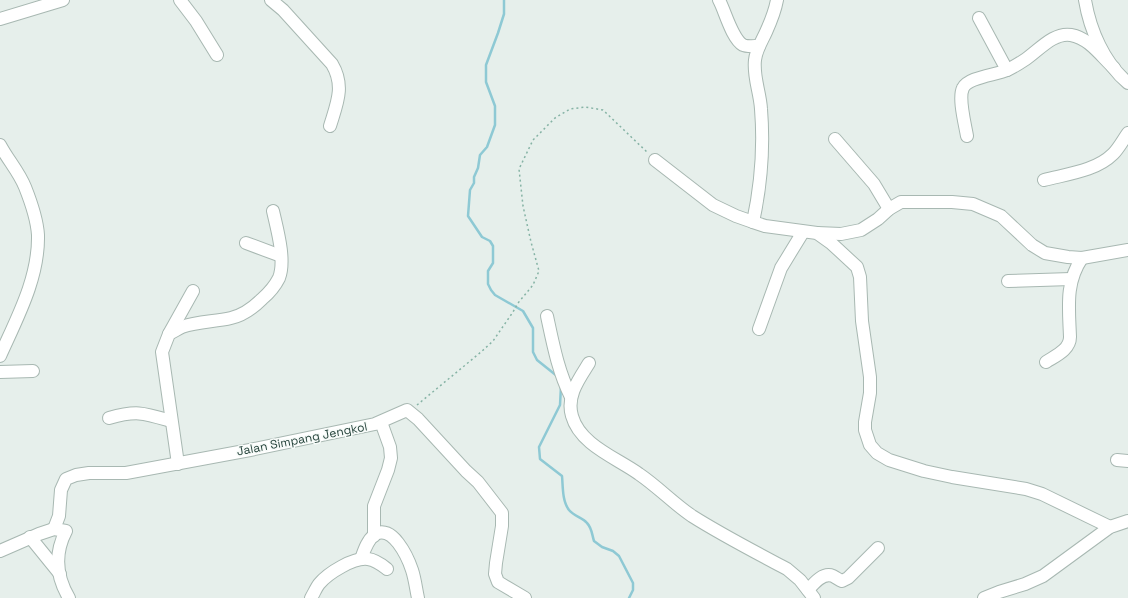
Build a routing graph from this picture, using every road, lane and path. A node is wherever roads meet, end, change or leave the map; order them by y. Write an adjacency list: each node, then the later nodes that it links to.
1 (63, 0): 8 (street)
2 (180, 0): 10 (street)
3 (271, 0): 14 (street)
4 (719, 0): 9 (street)
5 (777, 0): 9 (street)
6 (1085, 0): 11 (street)
7 (979, 18): 12 (street)
8 (0, 19)
9 (759, 46): 23 (street)
10 (217, 55)
11 (1114, 68): 12 (street); 13 (street)
12 (1007, 70): 16 (street)
13 (1128, 83)
14 (330, 126)
15 (1128, 133): 20 (street)
16 (967, 136)
17 (835, 139): 21 (street)
18 (1, 149): 36 (street)
19 (654, 160): 23 (street); 42 (path)
20 (1044, 180)
21 (889, 209): 25 (street); 29 (street)
22 (273, 211): 28 (street)
23 (753, 222): 24 (street)
24 (803, 232): 25 (street); 34 (street)
25 (817, 233): 48 (street)
26 (246, 243): 28 (street)
27 (1128, 250): 29 (street)
28 (281, 256): 35 (street)
29 (1082, 258): 30 (street)
30 (1071, 279): 31 (street); 37 (street)
31 (1008, 281)
32 (193, 291): 35 (street)
33 (547, 316): 41 (street)
34 (759, 329)
35 (169, 334): 44 (street)
36 (0, 356)
37 (1046, 362)
38 (589, 363): 41 (street)
39 (33, 371): 40 (street)
40 (0, 372)
41 (571, 396): 57 (street)
42 (407, 410): 45 (street, Jalan Simpang Jengkol); 58 (street)
43 (109, 418): 44 (street)
44 (171, 421): 46 (street)
45 (381, 422): 46 (street, Jalan Simpang Jengkol); 50 (street)
46 (178, 464): 49 (street, Jalan Simpang Jengkol)
47 (1128, 521): 48 (street)
48 (1110, 527): 62 (street)
49 (54, 529): 51 (street); 56 (street)
50 (374, 536): 54 (street); 61 (street)
51 (30, 537): 53 (street); 56 (street)
52 (878, 548): 57 (street)
53 (0, 551)
54 (361, 559): 55 (street); 60 (street)
55 (387, 569)
56 (60, 574): 59 (street)
57 (811, 594)
58 (520, 597)
59 (69, 598)
60 (311, 598)
61 (418, 598)
62 (984, 598)

